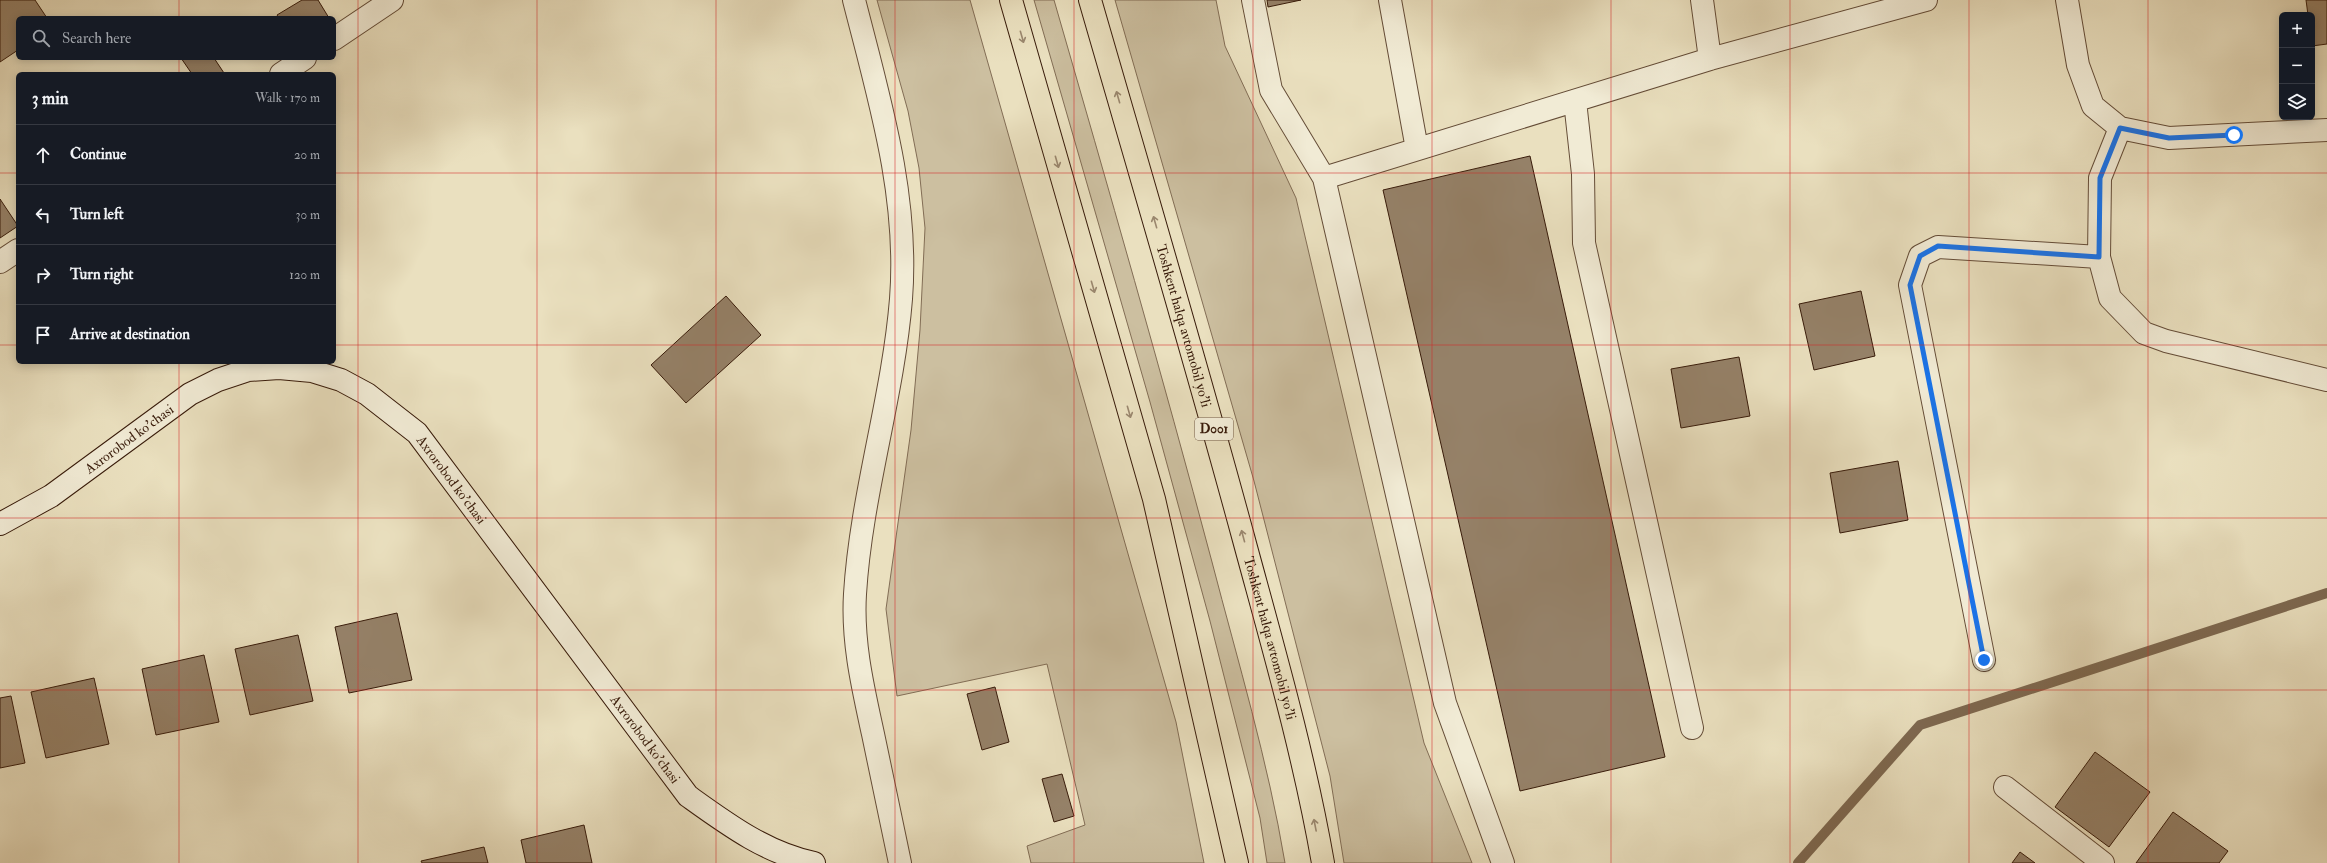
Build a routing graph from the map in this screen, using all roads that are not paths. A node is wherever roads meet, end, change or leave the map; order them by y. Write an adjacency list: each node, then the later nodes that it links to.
1 (392, 0): 10 (street)
2 (854, 0): 28 (street)
3 (1011, 0): 29 (highway, one-way to 29)
4 (1090, 0): 30 (highway, Toshkent halqa avtomobil yo'li / D001, one-way to 4)
5 (1253, 0): 18 (street)
6 (1390, 0): 17 (street)
7 (1702, 0): 11 (street)
8 (1926, 0): 11 (street)
9 (2067, 0): 15 (street)
10 (336, 38)
11 (1710, 59): 14 (street)
12 (302, 60): 13 (street)
13 (284, 72)
14 (1575, 101): 17 (street); 25 (street)
15 (2120, 128): 16 (street); 20 (street)
16 (2327, 130)
17 (1417, 149): 18 (street)
18 (1324, 178): 31 (street)
19 (16, 251): 21 (street)
20 (2099, 257): 22 (street); 24 (street)
21 (0, 262)
22 (2327, 380)
23 (0, 524): 27 (street, Axrorobod ko'chasi)
24 (1984, 660)
25 (1692, 728)
26 (2005, 786): 32 (street)
27 (814, 863)
28 (900, 863)
29 (1237, 863)
30 (1323, 863)
31 (1503, 863)
32 (2103, 863)

